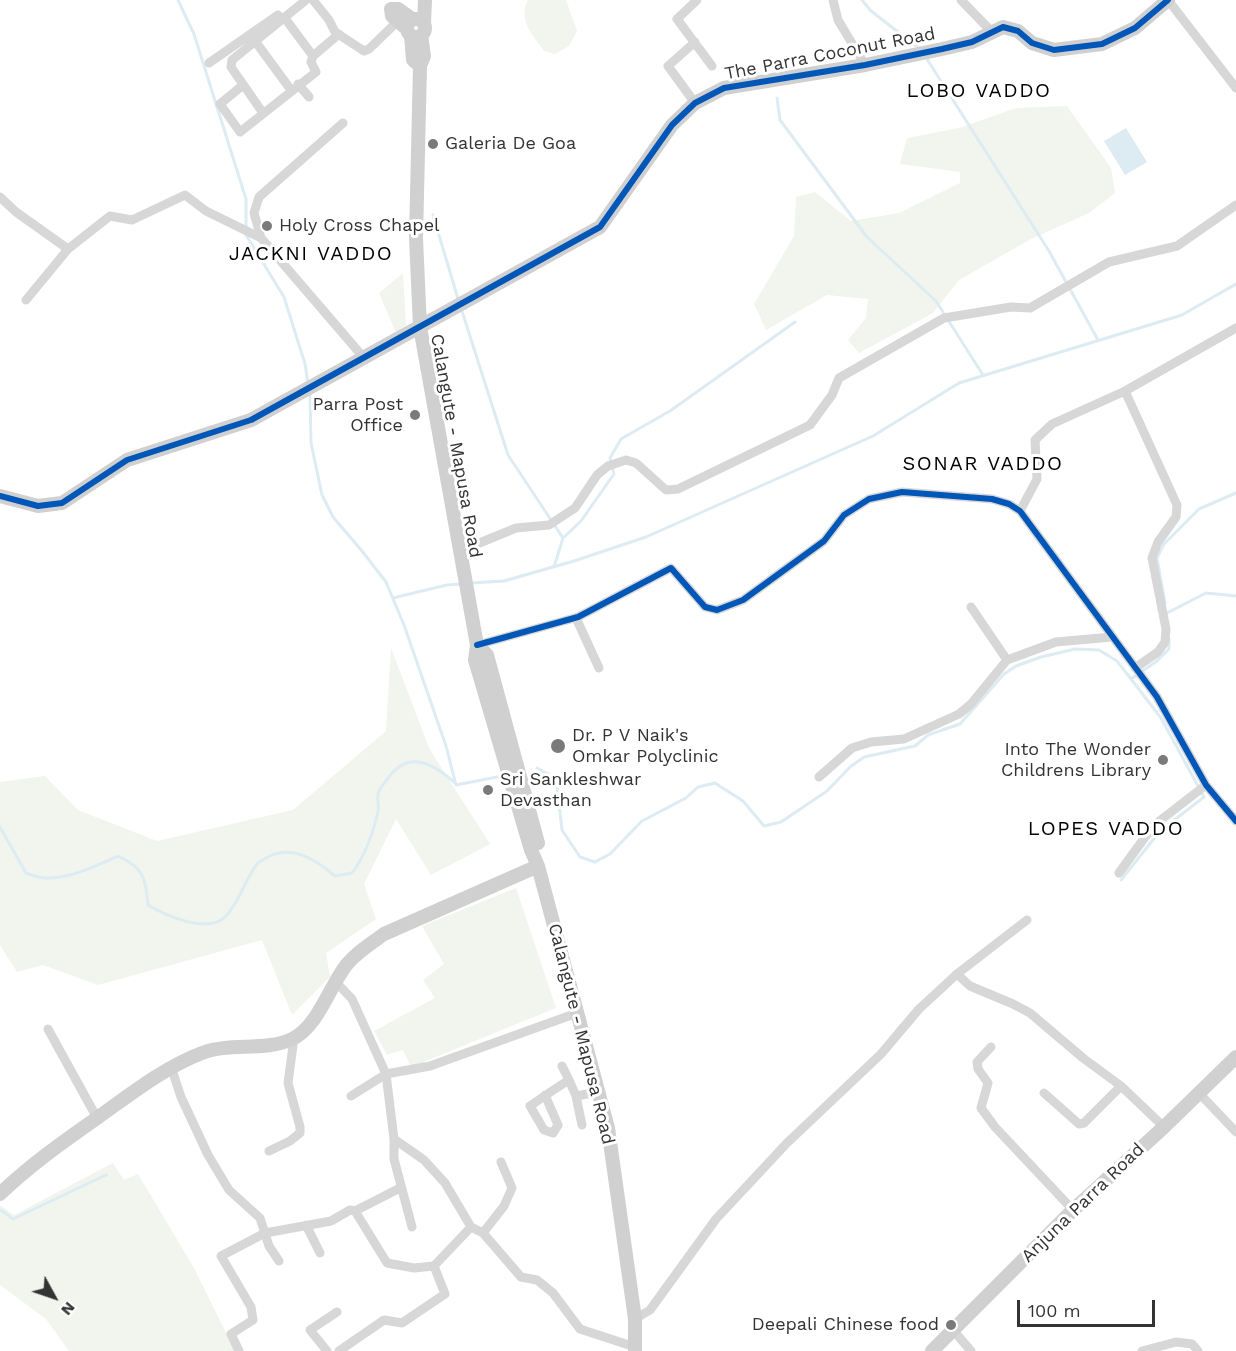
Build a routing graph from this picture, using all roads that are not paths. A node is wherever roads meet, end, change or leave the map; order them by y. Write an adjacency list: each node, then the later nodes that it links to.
1 (297, 0): 17 (street)
2 (306, 0): 10 (street)
3 (313, 0): 13 (street)
4 (419, 0): 11 (street, Calangute - Mapusa Road)
5 (425, 0): 11 (street, Calangute - Mapusa Road)
6 (697, 0): 15 (street)
7 (833, 0): 18 (street)
8 (961, 0): 12 (street)
9 (1168, 0): 12 (street, The Parra Coconut Road); 22 (street)
10 (284, 17): 14 (street); 16 (street)
11 (407, 21): 13 (street); 32 (street, Calangute - Mapusa Road)
12 (992, 32): 18 (street, The Parra Coconut Road)
13 (339, 34): 16 (street)
14 (255, 41): 20 (street); 21 (street)
15 (695, 42): 19 (street); 24 (street)
16 (313, 56): 21 (street)
17 (209, 63)
18 (865, 65): 24 (street, The Parra Coconut Road)
19 (712, 66)
20 (243, 85): 25 (street); 25 (street)
21 (295, 87): 23 (street); 25 (street)
22 (1236, 88)
23 (309, 98)
24 (695, 103): 32 (street, The Parra Coconut Road)
25 (263, 113)
26 (343, 123): 29 (street)
27 (0, 197): 30 (street)
28 (1236, 205): 38 (street)
29 (261, 238): 30 (street); 34 (street)
30 (68, 249): 31 (street)
31 (26, 300)
32 (420, 327): 34 (street, The Parra Coconut Road); 38 (street, Calangute - Mapusa Road)
33 (1236, 328): 35 (street)
34 (364, 358): 36 (street, The Parra Coconut Road)
35 (1125, 391): 37 (street); 45 (street)
36 (0, 496)
37 (1020, 511): 40 (street); 41 (street)
38 (460, 551): 42 (street, Calangute - Mapusa Road)
39 (971, 607): 43 (street)
40 (576, 618): 42 (street); 44 (street)
41 (1112, 637): 43 (street); 45 (street)
42 (477, 645): 49 (street, Calangute - Mapusa Road)
43 (1007, 660): 46 (street)
44 (598, 668)
45 (1138, 672): 47 (street)
46 (819, 777)
47 (1206, 785): 48 (street); 50 (street)
48 (1236, 821)
49 (538, 866): 53 (street); 54 (street, Calangute - Mapusa Road)
50 (1119, 873)
51 (1028, 920): 52 (street)
52 (957, 974): 63 (street); 90 (street)
53 (335, 981): 56 (street); 61 (street)
54 (577, 1013): 61 (street); 64 (street, Calangute - Mapusa Road)
55 (48, 1029): 70 (street)
56 (294, 1038): 60 (street); 75 (street)
57 (991, 1047): 79 (street)
58 (1236, 1057): 66 (street, Anjuna Parra Road)
59 (562, 1066): 62 (street)
60 (171, 1067): 70 (street); 84 (street)
61 (386, 1074): 68 (street); 74 (street)
62 (568, 1080): 67 (street); 69 (street)
63 (1121, 1086): 65 (street); 72 (street)
64 (598, 1092): 69 (street); 90 (street, Calangute - Mapusa Road)
65 (1044, 1093)
66 (1199, 1093): 72 (street, Anjuna Parra Road); 73 (street)
67 (545, 1095)
68 (351, 1096)
69 (576, 1096): 71 (street)
70 (97, 1118): 78 (street)
71 (582, 1125)
72 (1164, 1127): 79 (street, Anjuna Parra Road)
73 (1236, 1132)
74 (394, 1138): 77 (street); 83 (street)
75 (269, 1151)
76 (501, 1162): 85 (street)
77 (400, 1188): 80 (street); 82 (street)
78 (0, 1194)
79 (1073, 1209): 91 (street, Anjuna Parra Road)
80 (355, 1211): 81 (street); 88 (street)
81 (306, 1225): 84 (street); 86 (street)
82 (412, 1227)
83 (471, 1227): 85 (street); 88 (street)
84 (265, 1233): 87 (street); 93 (street)
85 (483, 1233): 92 (street)
86 (320, 1253)
87 (279, 1261)
88 (434, 1266): 95 (street)
89 (337, 1312): 94 (street)
90 (635, 1319): 92 (street, Calangute - Mapusa Road)
91 (953, 1330): 96 (street, Anjuna Parra Road); 97 (street)
92 (635, 1350)
93 (239, 1351)
94 (327, 1351)
95 (339, 1351)
96 (932, 1351)
97 (970, 1351)
98 (1142, 1351): 99 (street)
99 (1198, 1351)

